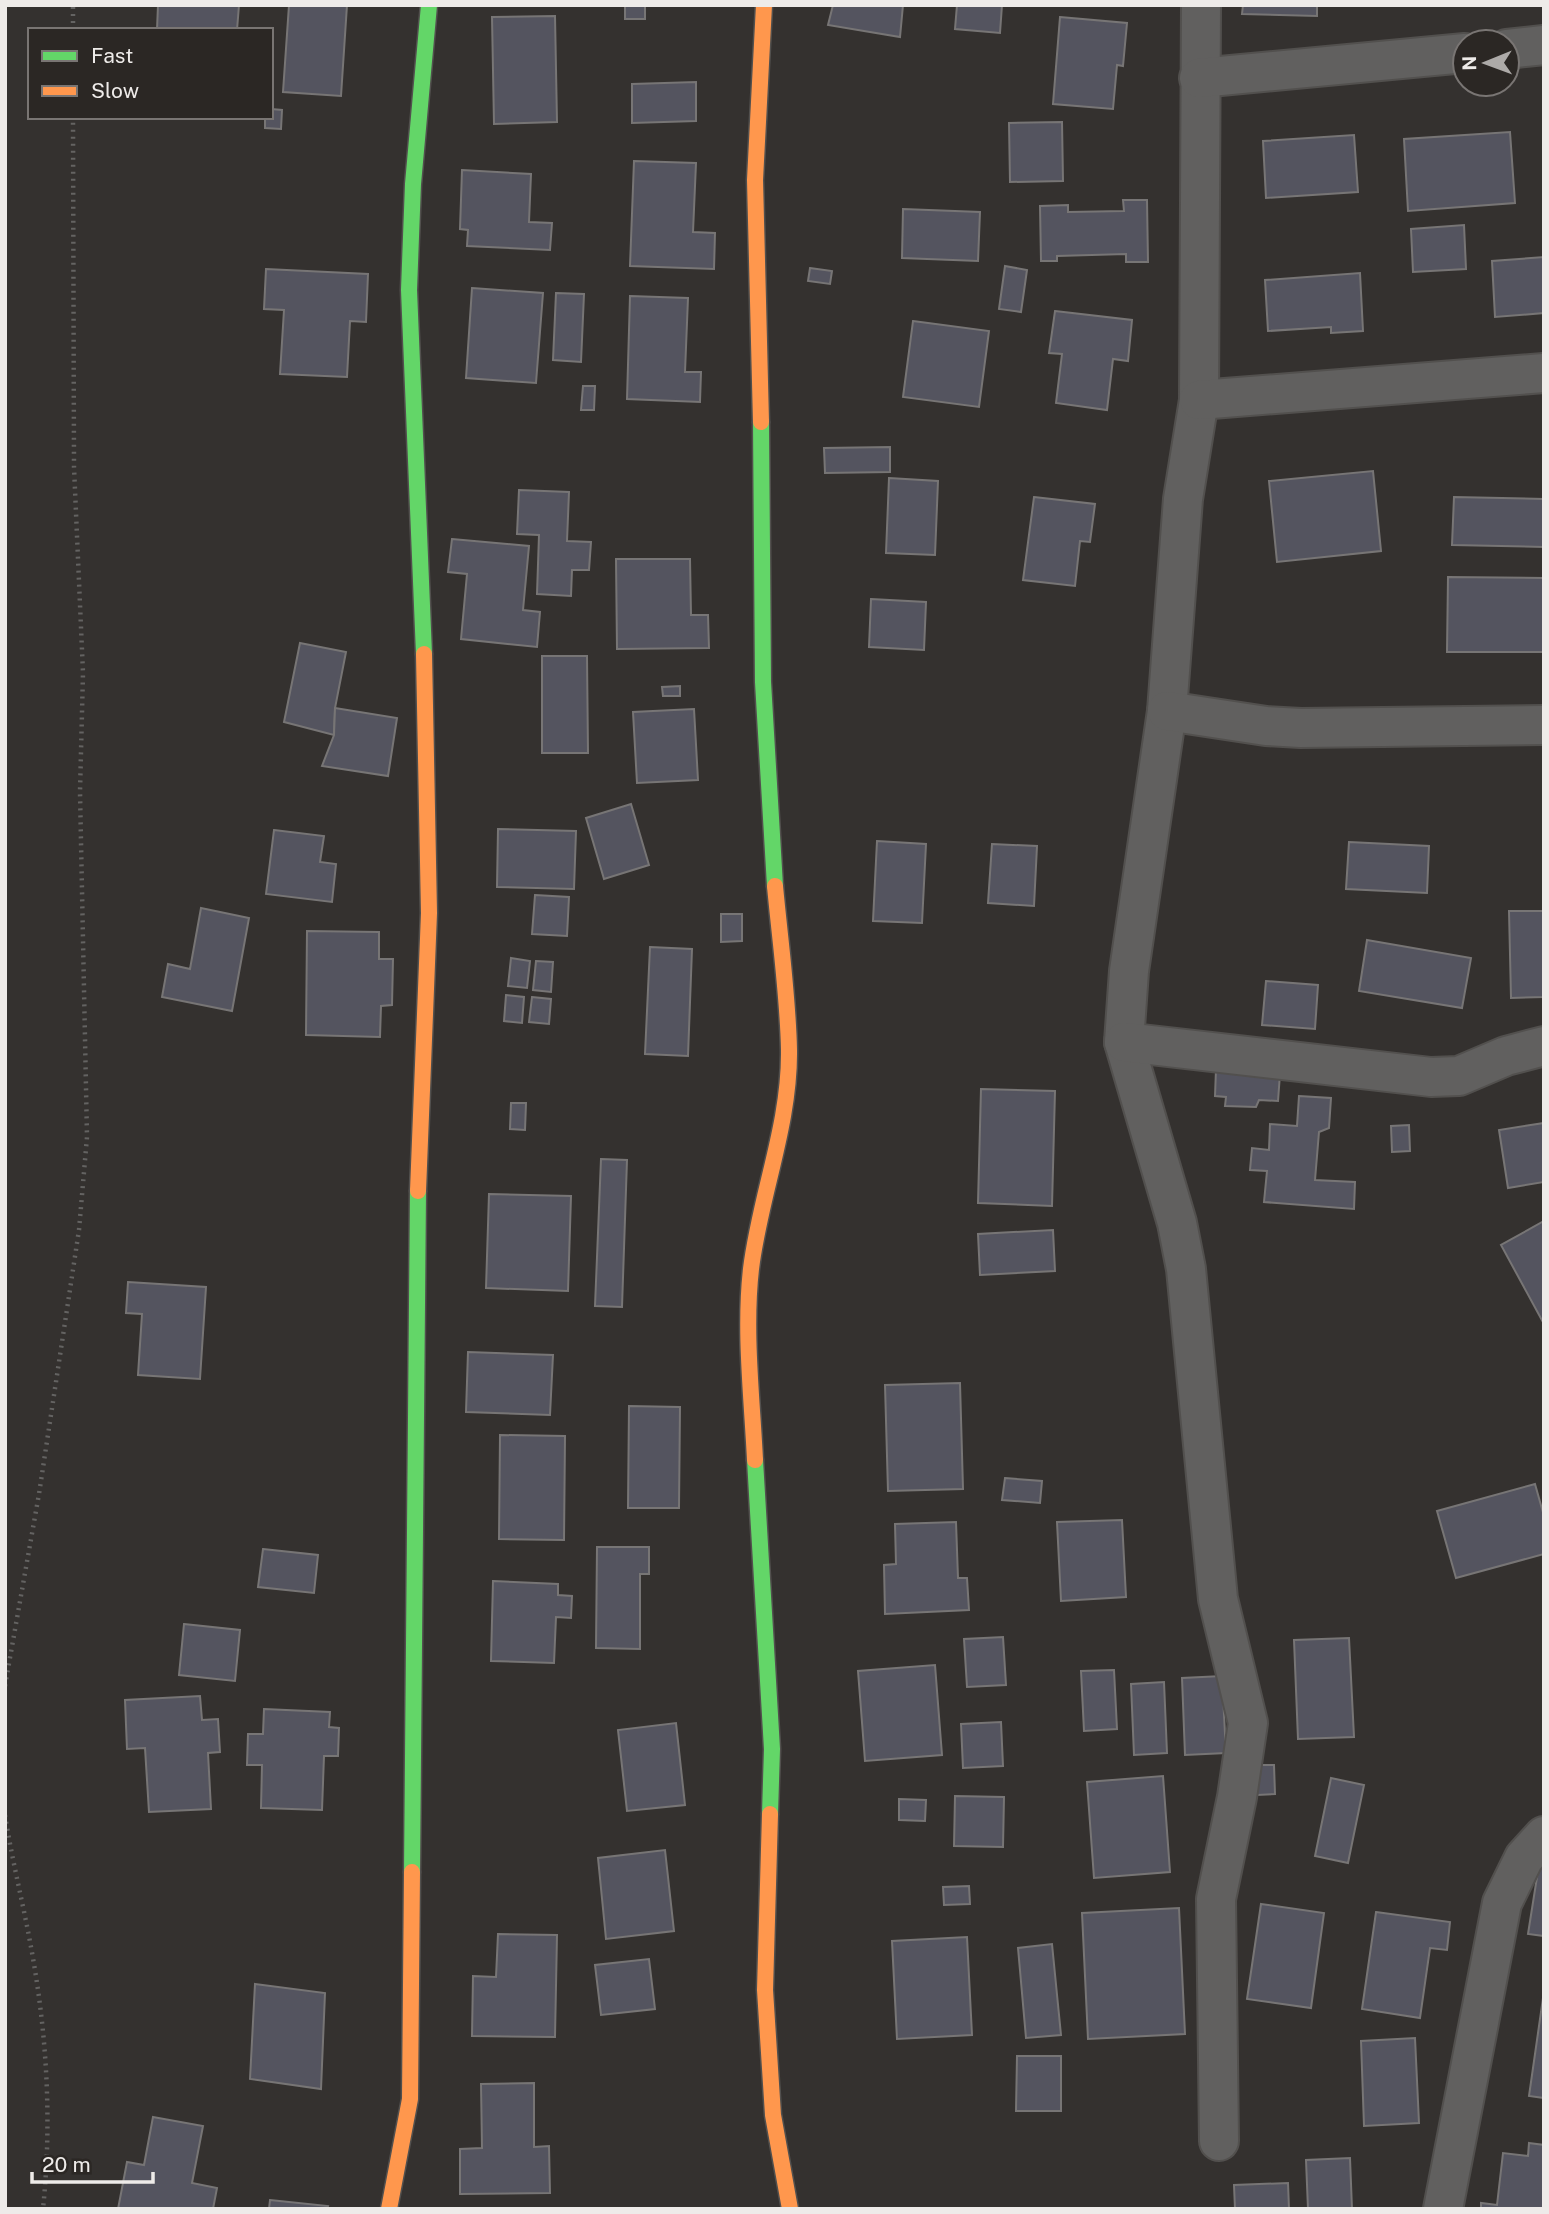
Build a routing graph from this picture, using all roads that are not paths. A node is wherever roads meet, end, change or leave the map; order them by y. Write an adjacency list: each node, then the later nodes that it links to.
1 (429, 5): 16 (street)
2 (764, 5): 17 (street)
3 (1201, 5): 7 (street)
4 (1544, 45): 5 (street)
5 (1521, 47)
6 (1451, 54): 7 (street)
7 (1199, 78): 9 (street)
8 (1544, 373): 9 (street)
9 (1199, 400): 10 (street)
10 (1167, 711): 11 (street); 12 (street)
11 (1544, 725)
12 (1124, 1042): 13 (street); 15 (street)
13 (1544, 1046)
14 (1544, 1836): 18 (street)
15 (1219, 2141)
16 (389, 2209)
17 (790, 2209)
18 (1443, 2209)

